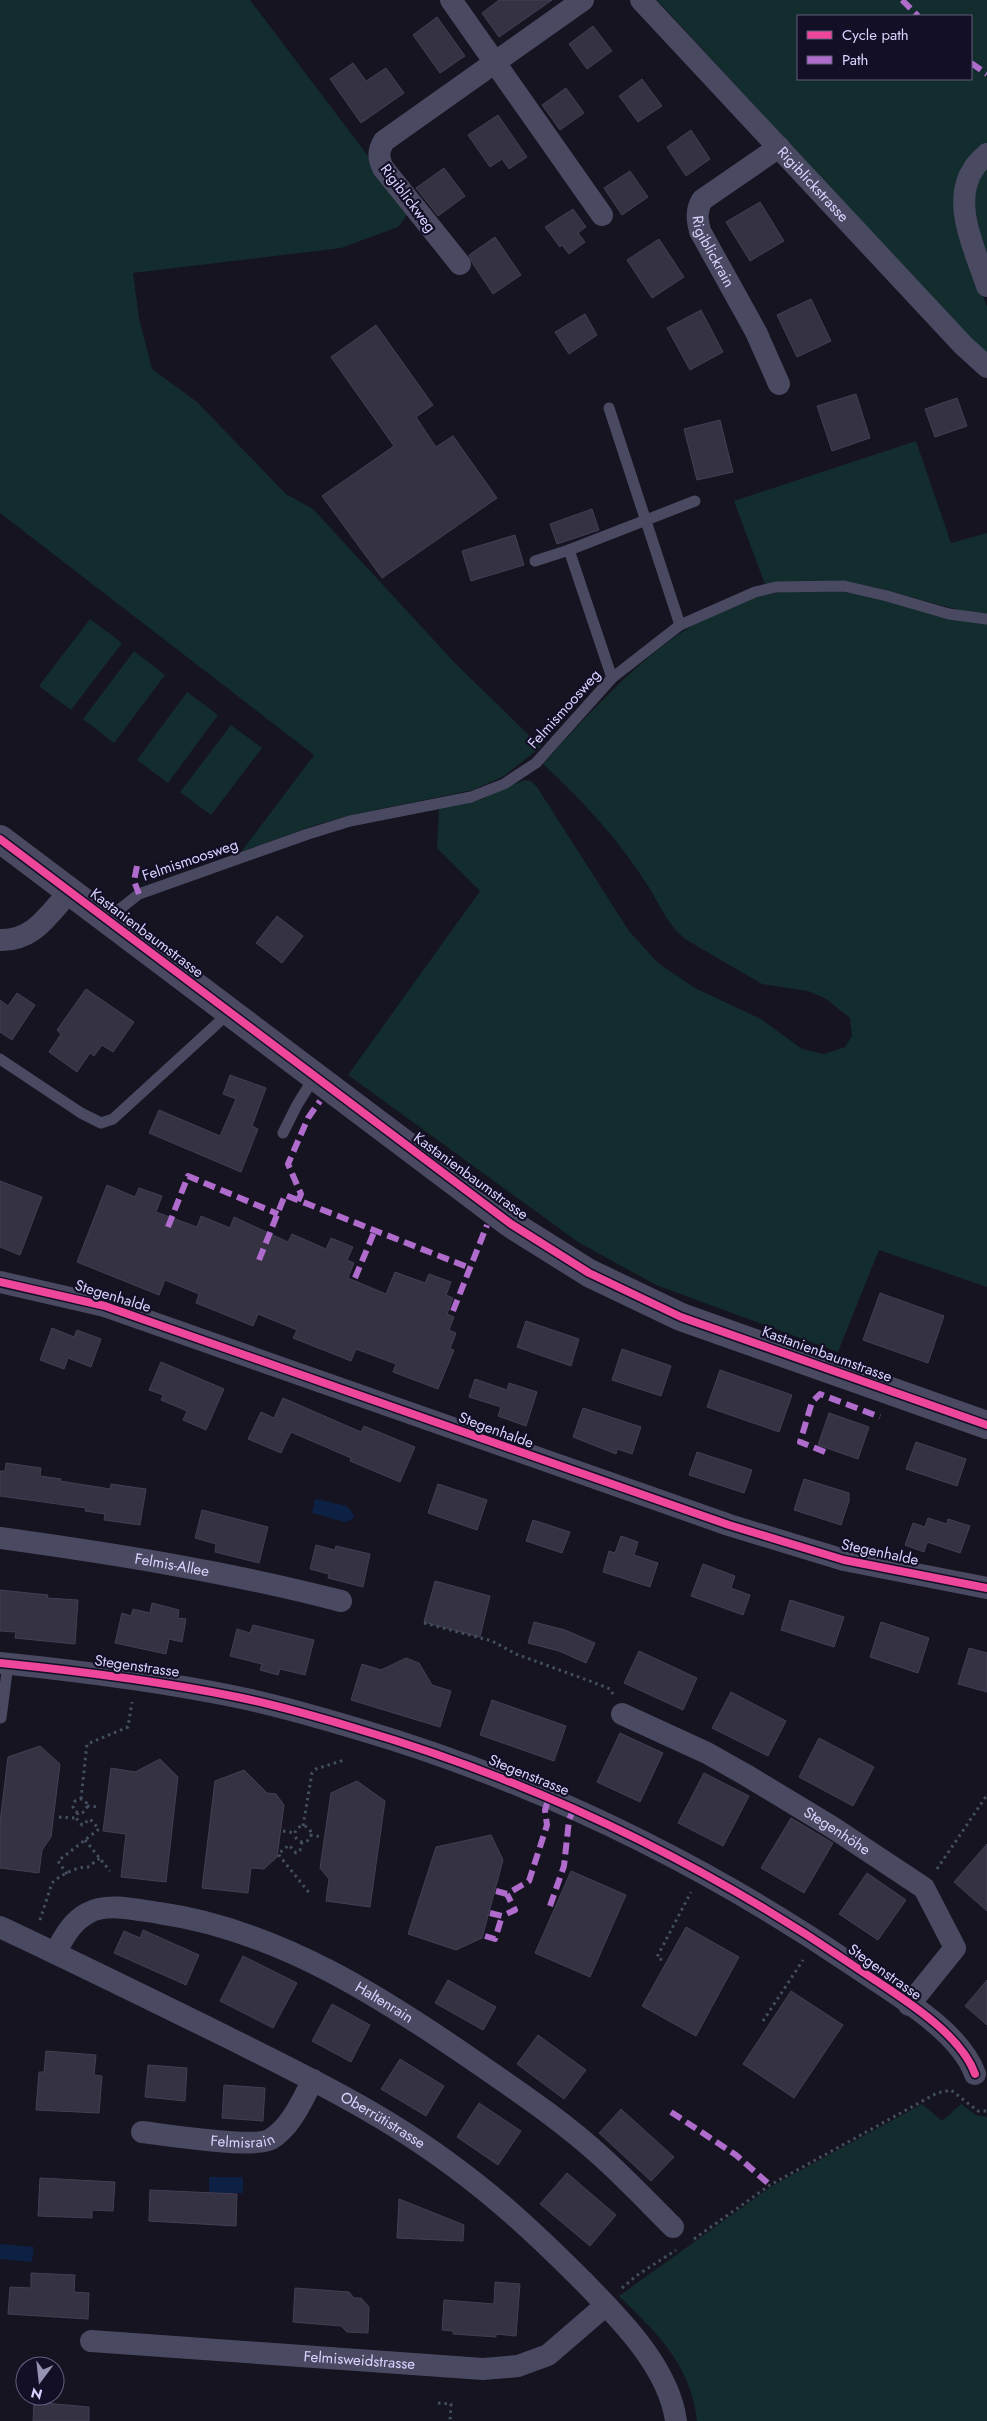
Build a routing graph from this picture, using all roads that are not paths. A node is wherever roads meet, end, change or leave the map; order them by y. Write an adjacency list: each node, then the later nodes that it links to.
1 (451, 0): 4 (street)
2 (583, 0): 4 (street, Rigiblickweg)
3 (641, 0): 5 (street, Rigiblickstrasse)
4 (495, 63): 7 (street); 8 (street, Rigiblickweg)
5 (779, 147): 10 (street, Rigiblickstrasse); 11 (street, Rigiblickrain)
6 (987, 154): 9 (street)
7 (602, 214)
8 (460, 264)
9 (987, 286)
10 (987, 367)
11 (779, 384)
12 (609, 408): 14 (lane)
13 (695, 501): 14 (lane)
14 (646, 520): 15 (lane); 18 (lane)
15 (569, 550): 16 (lane); 19 (lane)
16 (535, 561)
17 (987, 619): 18 (lane, Felmismoosweg)
18 (680, 624): 19 (lane, Felmismoosweg)
19 (612, 678): 22 (lane, Felmismoosweg)
20 (0, 838): 21 (street, Kastanienbaumstrasse)
21 (70, 891): 22 (street, Kastanienbaumstrasse); 23 (street)
22 (107, 919): 24 (street, Kastanienbaumstrasse)
23 (0, 940)
24 (230, 1012): 25 (lane); 26 (street, Kastanienbaumstrasse)
25 (0, 1059)
26 (315, 1076): 27 (lane); 29 (street, Kastanienbaumstrasse)
27 (283, 1133)
28 (0, 1282): 31 (street, Stegenhalde)
29 (987, 1426)
30 (0, 1538): 32 (street, Felmis-Allee)
31 (987, 1588)
32 (341, 1601)
33 (4, 1664): 35 (lane); 38 (street, Stegenstrasse)
34 (622, 1714): 38 (street, Stegenhöhe)
35 (1, 1718)
36 (0, 1927): 37 (street, Oberrütistrasse)
37 (55, 1953): 40 (street, Oberrütistrasse); 42 (street, Haltenrain)
38 (909, 2004): 39 (street, Stegenstrasse)
39 (974, 2074)
40 (313, 2080): 41 (street, Felmisrain); 43 (street, Oberrütistrasse)
41 (142, 2132)
42 (680, 2240)
43 (606, 2305): 44 (street, Felmisweidstrasse); 45 (street, Oberrütistrasse)
44 (91, 2341)
45 (676, 2421)

